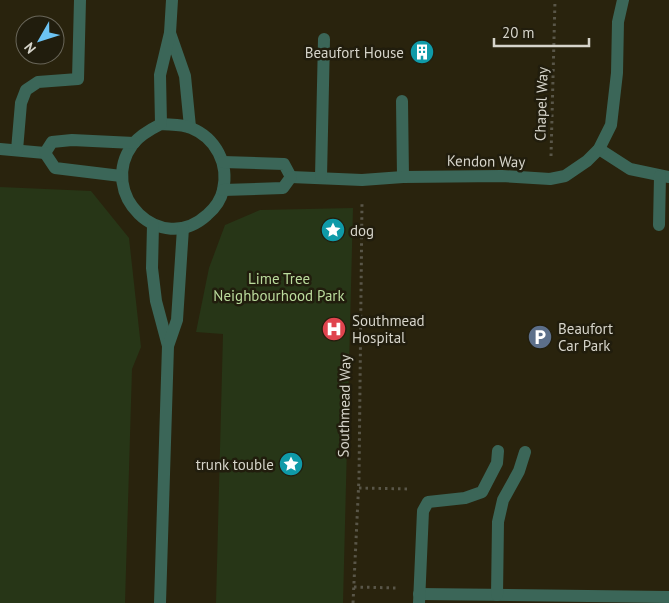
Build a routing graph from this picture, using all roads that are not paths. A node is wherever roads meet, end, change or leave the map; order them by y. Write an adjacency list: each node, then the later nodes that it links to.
1 (80, 0): 12 (lane)
2 (172, 0): 4 (lane)
3 (624, 0): 10 (lane, Kendon Way)
4 (170, 33): 7 (lane); 8 (lane)
5 (324, 39): 17 (lane)
6 (402, 101): 18 (lane)
7 (161, 124): 8 (lane); 9 (lane)
8 (190, 127): 14 (lane)
9 (134, 142): 13 (lane); 15 (lane)
10 (599, 148): 18 (lane, Kendon Way); 19 (lane)
11 (0, 149): 12 (lane)
12 (17, 150): 13 (lane)
13 (45, 153): 15 (lane)
14 (223, 162): 16 (lane); 20 (lane)
15 (121, 176): 21 (lane)
16 (291, 177): 17 (lane, Kendon Way); 20 (lane)
17 (321, 177): 18 (lane, Kendon Way)
18 (403, 177)
19 (665, 177): 22 (lane)
20 (223, 190): 23 (lane)
21 (153, 225): 23 (lane); 24 (lane)
22 (659, 225)
23 (183, 228): 24 (lane)
24 (168, 346): 30 (lane)
25 (498, 451): 27 (lane)
26 (525, 452): 28 (lane)
27 (419, 595): 28 (lane)
28 (497, 595): 29 (lane)
29 (669, 597)
30 (160, 603)

